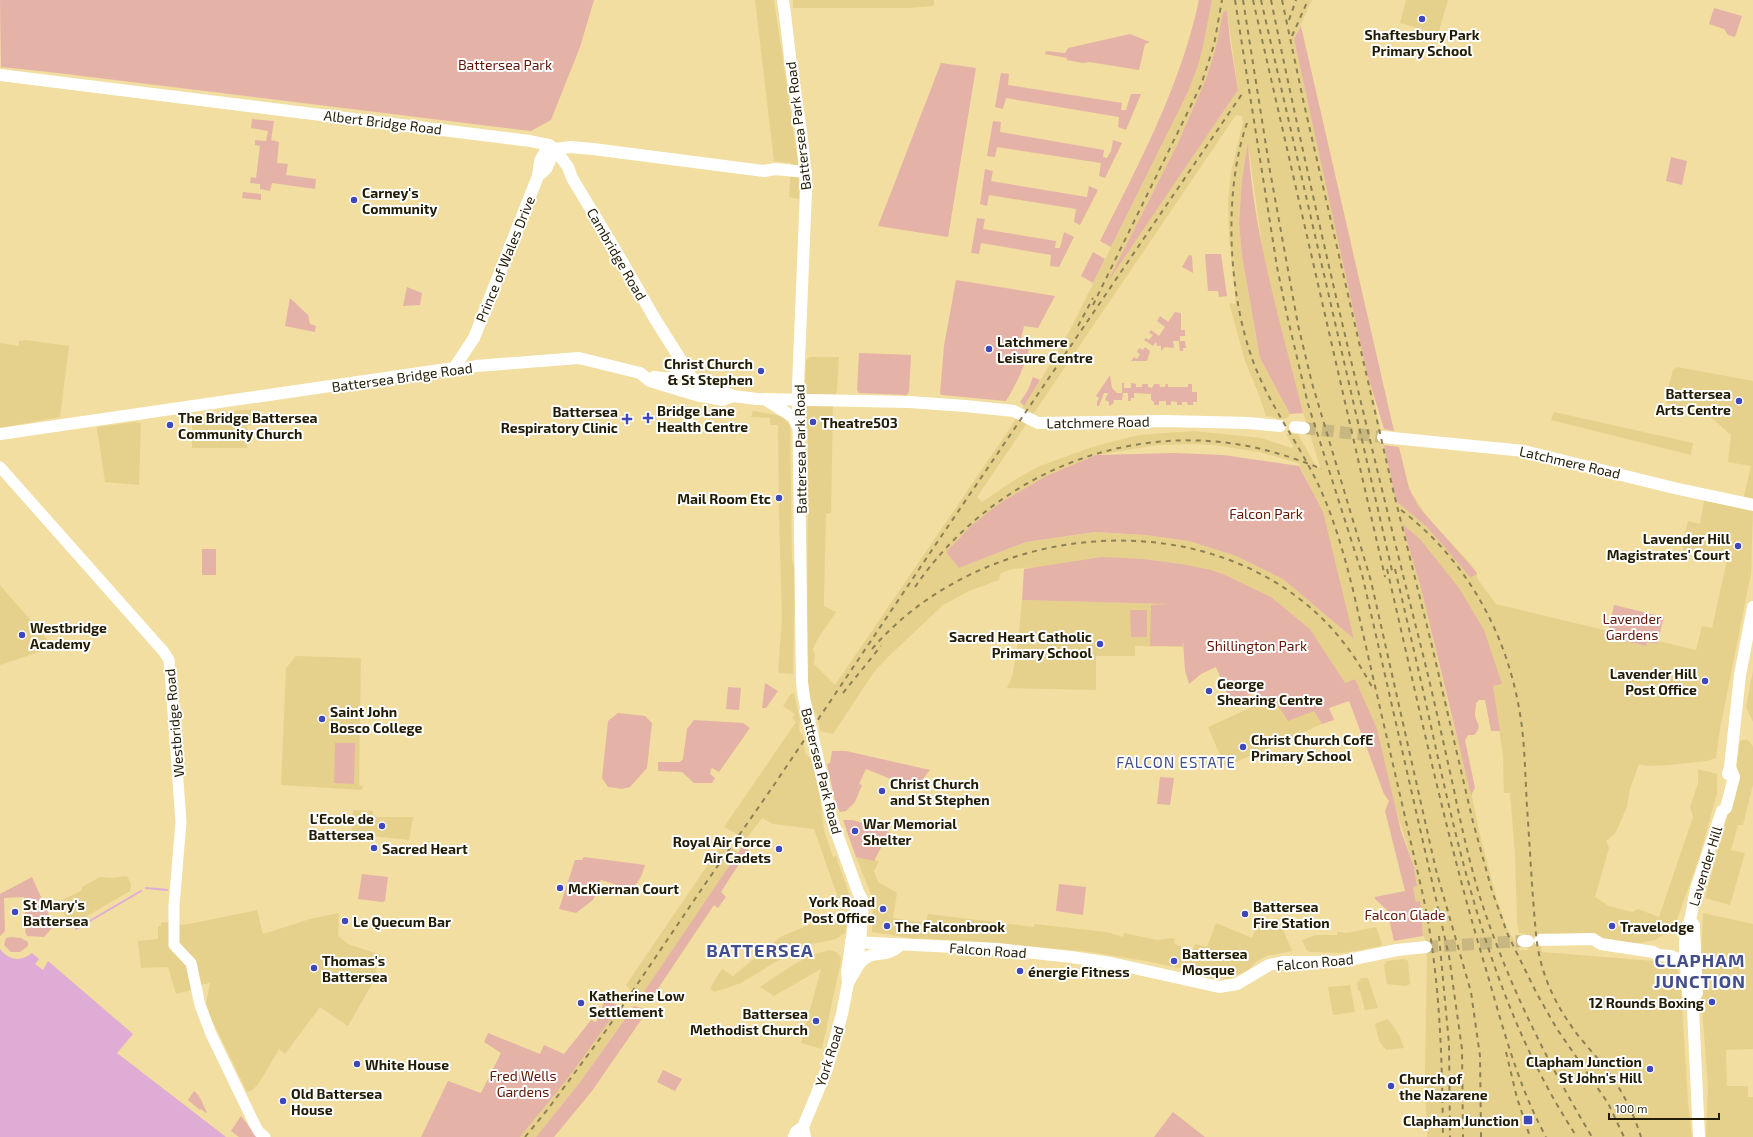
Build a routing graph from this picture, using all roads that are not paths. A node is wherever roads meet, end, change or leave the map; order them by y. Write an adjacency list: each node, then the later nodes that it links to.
1 (783, 0): 4 (main road, Battersea Park Road)
2 (0, 75): 3 (main road, Albert Bridge Road)
3 (552, 147): 4 (main road, Albert Bridge Road); 5 (main road, Prince of Wales Drive); 6 (main road, Cambridge Road)
4 (806, 176): 12 (main road, Battersea Park Road)
5 (470, 346): 7 (main road); 8 (main road, Prince of Wales Drive)
6 (679, 359): 9 (main road); 10 (main road, Cambridge Road)
7 (476, 366): 8 (main road, Battersea Bridge Road); 9 (main road, Battersea Bridge Road)
8 (454, 368): 15 (main road, Battersea Bridge Road)
9 (640, 373): 10 (main road, Battersea Bridge Road)
10 (733, 396): 11 (main road, Battersea Bridge Road)
11 (765, 399): 12 (main road, Battersea Bridge Road); 14 (main road)
12 (799, 400): 13 (main road, Latchmere Road); 14 (main road, Battersea Park Road)
13 (1280, 426)
14 (799, 429): 21 (main road, Battersea Park Road)
15 (0, 434)
16 (1383, 437): 18 (main road, Latchmere Road)
17 (0, 467): 30 (main road, Westbridge Road)
18 (1753, 505)
19 (1753, 607): 24 (main road, Lavender Hill)
20 (1540, 940): 25 (main road)
21 (856, 942): 22 (main road, Falcon Road); 27 (main road, York Road); 28 (main road, York Road)
22 (900, 945): 23 (main road, Falcon Road); 27 (main road)
23 (1426, 947)
24 (1690, 949): 25 (main road); 26 (main road, Lavender Hill)
25 (1652, 952): 26 (main road)
26 (1691, 963): 32 (main road, Lavender Hill)
27 (855, 971): 28 (main road, York Road)
28 (848, 983): 29 (main road, York Road)
29 (804, 1132): 31 (main road, York Road)
30 (264, 1137)
31 (794, 1137)
32 (1699, 1137)

